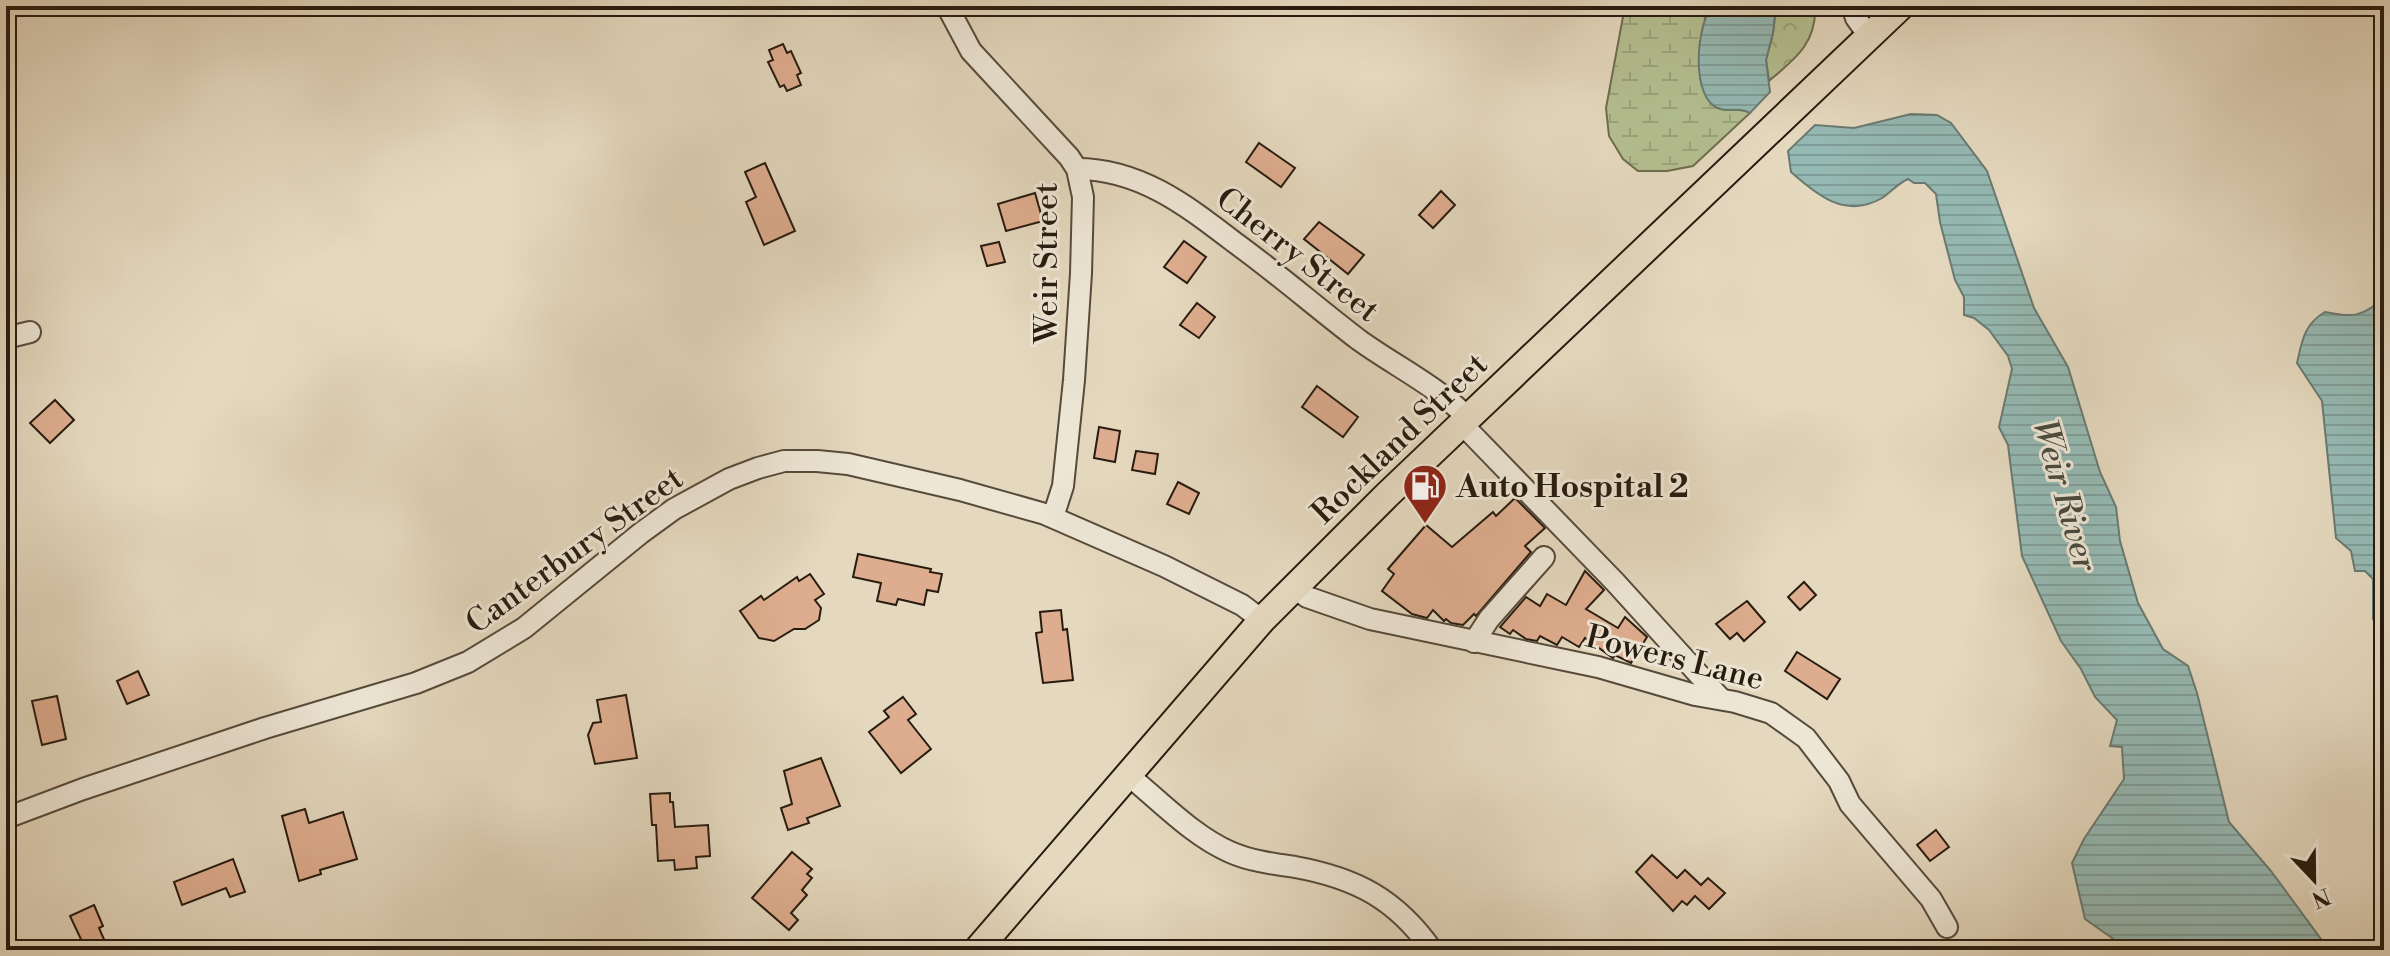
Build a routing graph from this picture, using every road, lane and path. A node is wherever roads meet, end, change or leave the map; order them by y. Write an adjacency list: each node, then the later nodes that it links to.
1 (947, 6): 5 (street, Weir Street)
2 (1852, 6): 4 (street)
3 (1901, 6): 4 (main road, Rockland Street)
4 (1869, 36): 8 (main road, Rockland Street)
5 (1077, 169): 8 (street, Cherry Street); 9 (street, Weir Street)
6 (30, 332): 7 (street)
7 (6, 338)
8 (1465, 421): 11 (main road, Rockland Street); 14 (street, Cherry Street)
9 (1053, 517): 12 (street, Canterbury Street); 16 (street, Canterbury Street)
10 (1544, 557): 13 (street)
11 (1294, 587): 12 (main road, Rockland Street); 13 (street, Powers Lane)
12 (1262, 620): 15 (main road, Rockland Street)
13 (1474, 642): 14 (street, Powers Lane)
14 (1721, 699): 17 (street, Powers Lane)
15 (1128, 775): 18 (main road, Rockland Street); 19 (street)
16 (6, 818)
17 (1947, 927)
18 (977, 950)
19 (1432, 950)

